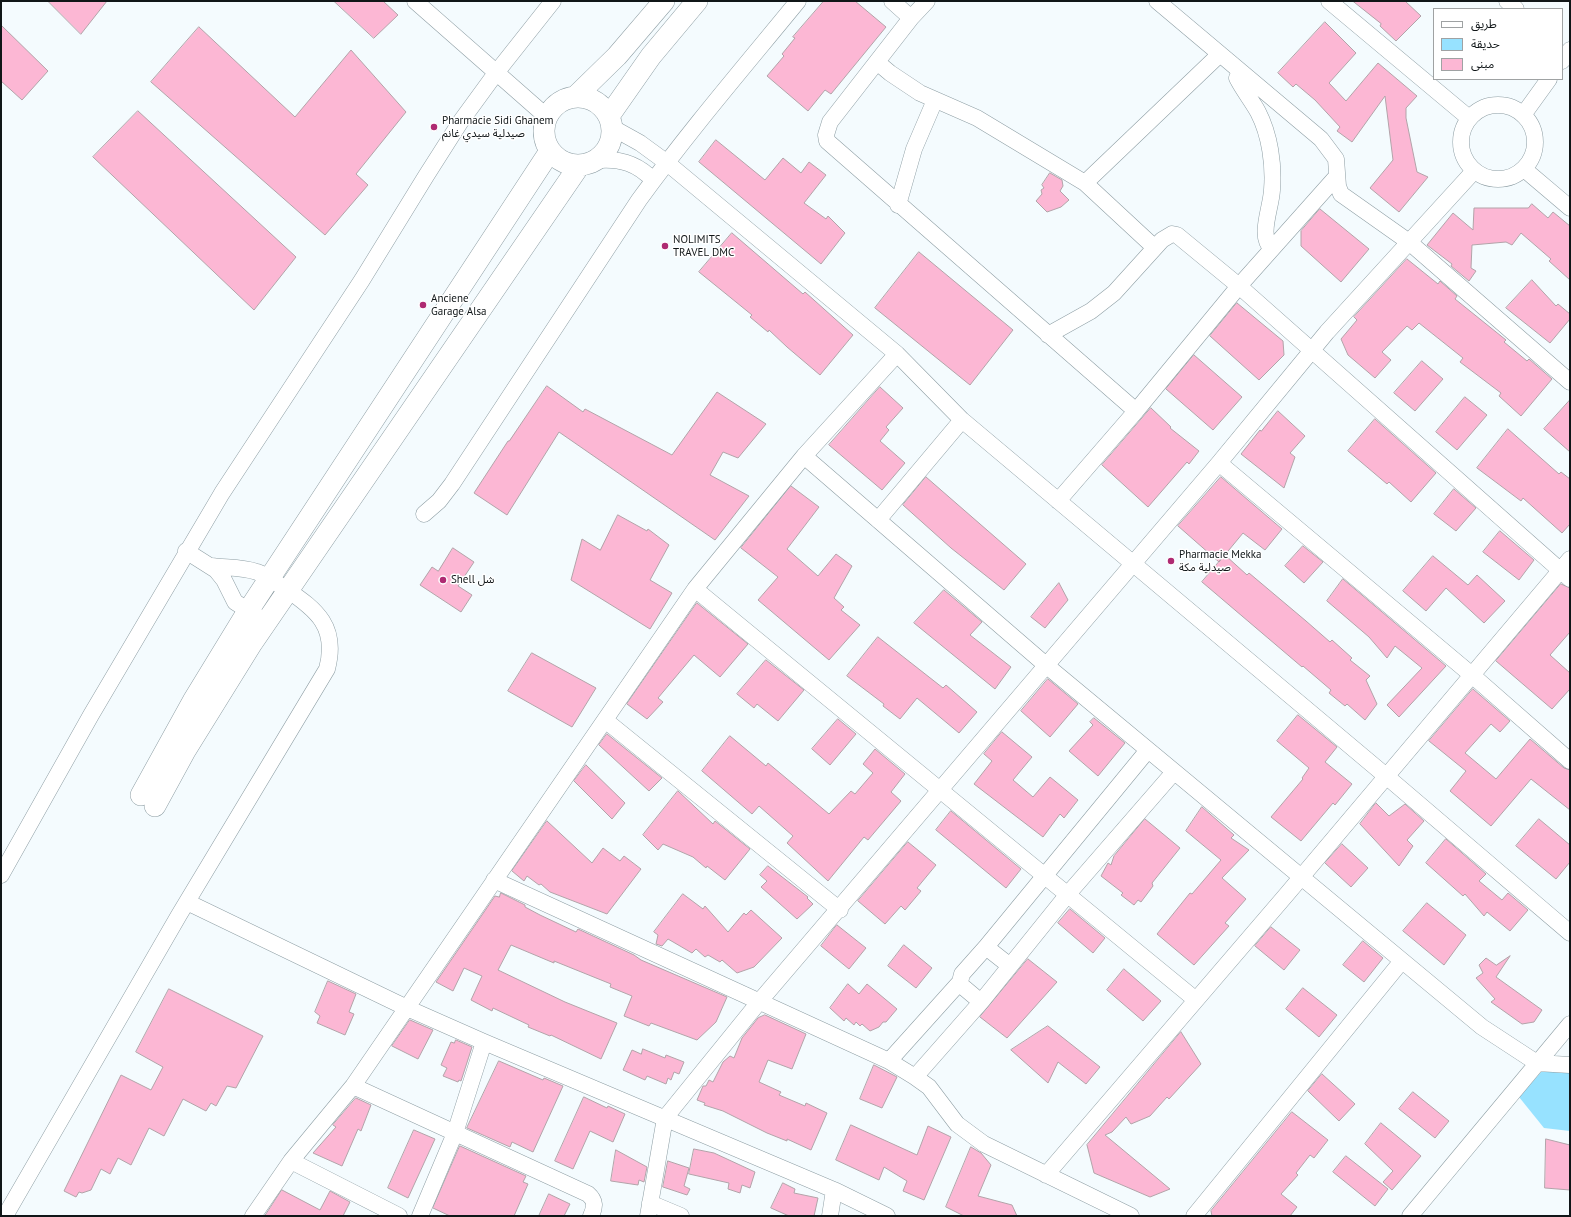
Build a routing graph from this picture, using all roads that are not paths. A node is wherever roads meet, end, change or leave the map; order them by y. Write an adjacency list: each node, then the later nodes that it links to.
1 (415, 1): 16 (street)
2 (554, 1): 16 (street)
3 (664, 1): 18 (main road)
4 (697, 1): 23 (main road)
5 (798, 1): 25 (street)
6 (892, 1): 12 (street)
7 (927, 1): 12 (street)
8 (1158, 1): 13 (street)
9 (1329, 1): 22 (street)
10 (1507, 1): 11 (street)
11 (1515, 8)
12 (911, 18): 14 (street)
13 (1220, 54): 15 (street); 31 (street)
14 (877, 62): 19 (street); 32 (street)
15 (1240, 71): 29 (street); 36 (street)
16 (496, 74): 21 (street); 49 (street)
17 (1548, 80): 20 (street)
18 (575, 97): 21 (main road); 23 (main road)
19 (935, 100): 31 (street); 32 (street)
20 (1523, 115): 22 (street); 27 (street)
21 (547, 117): 24 (main road)
22 (1469, 118): 28 (street)
23 (611, 122): 25 (street); 26 (main road)
24 (550, 151): 26 (main road); 53 (main road)
25 (666, 162): 30 (street); 40 (street)
26 (589, 163): 30 (street); 55 (main road)
27 (1524, 169): 28 (street); 33 (street)
28 (1474, 171): 34 (street)
29 (1337, 176): 34 (street); 36 (street)
30 (653, 180): 47 (street)
31 (1085, 183): 35 (street)
32 (898, 205): 38 (street)
33 (1570, 208)
34 (1409, 242): 39 (street); 41 (street)
35 (1154, 247): 37 (street); 38 (street)
36 (1272, 249): 37 (street)
37 (1239, 286): 39 (street); 42 (street)
38 (1048, 335): 42 (street)
39 (1312, 351): 45 (street); 52 (street)
40 (897, 354): 43 (street); 44 (street)
41 (1570, 382)
42 (1136, 411): 46 (street)
43 (962, 420): 46 (street); 48 (street)
44 (804, 456): 48 (street); 54 (street)
45 (1219, 463): 50 (street); 59 (street)
46 (1058, 501): 50 (street)
47 (424, 514)
48 (878, 520): 58 (street)
49 (186, 552): 51 (street); 67 (street)
50 (1133, 564): 58 (street); 64 (street)
51 (211, 566): 53 (street); 56 (street)
52 (1567, 570): 59 (street)
53 (269, 578): 55 (street); 56 (main road)
54 (695, 589): 60 (street); 65 (street)
55 (288, 591): 57 (main road); 71 (street)
56 (248, 611): 57 (street); 57 (main road)
57 (266, 622)
58 (1047, 666): 61 (street); 65 (street)
59 (1473, 676): 62 (street); 64 (street)
60 (606, 720): 69 (street); 72 (street)
61 (1148, 750): 63 (street); 66 (street)
62 (1570, 761)
63 (1174, 772): 68 (street); 70 (street)
64 (1386, 776): 68 (street); 73 (street)
65 (941, 792): 66 (street); 72 (street)
66 (1044, 874): 70 (street); 74 (street)
67 (1, 875)
68 (1301, 876): 75 (street); 78 (street)
69 (494, 880): 79 (street); 81 (street)
70 (1068, 894): 76 (street); 78 (street)
71 (187, 902): 81 (street); 95 (street)
72 (840, 910): 79 (street)
73 (1570, 933)
74 (986, 947): 76 (street); 77 (street)
75 (1401, 962): 85 (street); 104 (street)
76 (1010, 966): 80 (street)
77 (960, 982): 80 (street); 84 (street)
78 (1196, 1000): 92 (street)
79 (759, 1002): 84 (street); 89 (street)
80 (981, 1002): 87 (street)
81 (407, 1008): 83 (street); 88 (street)
82 (1570, 1024): 85 (street)
83 (484, 1042): 89 (street); 90 (street)
84 (889, 1061): 87 (street)
85 (1537, 1063): 86 (street); 105 (street)
86 (1570, 1065)
87 (915, 1077): 92 (street)
88 (353, 1086): 90 (street); 91 (street)
89 (665, 1118): 93 (street); 94 (street)
90 (455, 1133): 98 (street); 99 (street)
91 (291, 1161): 96 (street); 97 (street)
92 (1046, 1175): 103 (street)
93 (834, 1190): 101 (street); 102 (street)
94 (649, 1210): 100 (street)
95 (5, 1216)
96 (254, 1216)
97 (399, 1216)
98 (420, 1216)
99 (591, 1216)
100 (681, 1216)
101 (830, 1216)
102 (888, 1216)
103 (1131, 1216)
104 (1194, 1216)
105 (1410, 1216)

